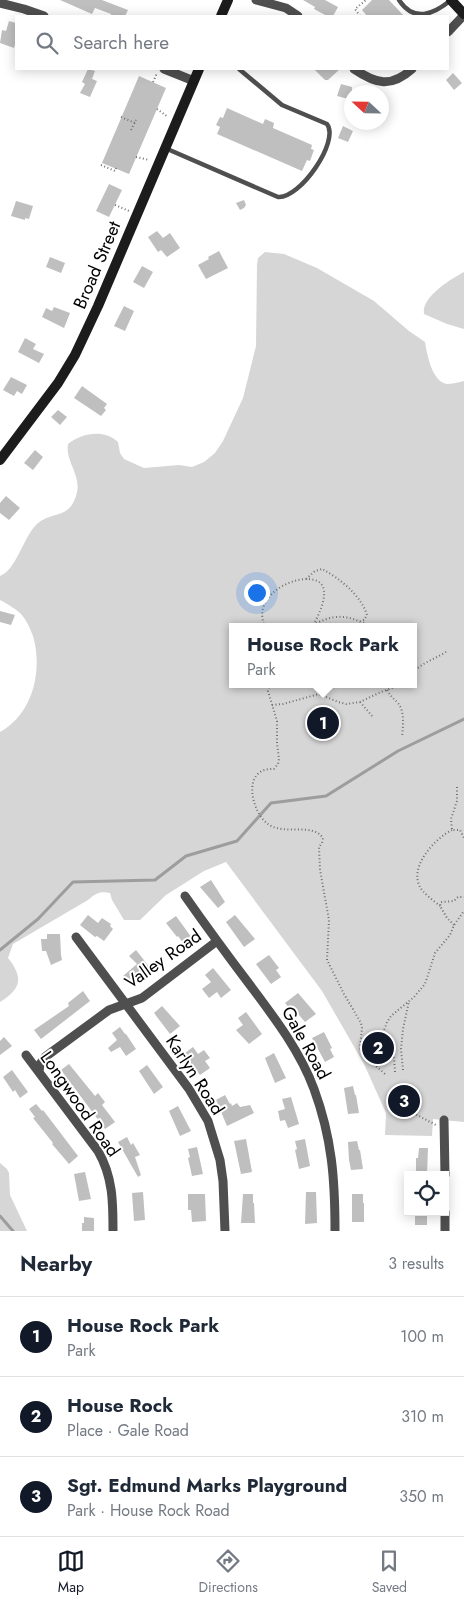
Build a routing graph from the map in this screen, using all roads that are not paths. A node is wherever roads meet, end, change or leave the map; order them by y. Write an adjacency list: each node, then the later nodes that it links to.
1 (228, 0): 8 (main road)
2 (256, 0): 9 (street)
3 (399, 0): 4 (lane)
4 (451, 0): 6 (main road)
5 (0, 3): 7 (street)
6 (464, 14): 10 (street)
7 (41, 15)
8 (221, 15)
9 (296, 15)
10 (449, 31)
11 (166, 70): 16 (street)
12 (199, 70): 16 (main road, Broad Street)
13 (241, 70): 17 (lane)
14 (356, 70): 15 (street)
15 (411, 70)
16 (194, 82): 17 (main road, Broad Street)
17 (165, 148): 18 (main road, Broad Street)
18 (0, 460)
19 (185, 896): 21 (street, Gale Road)
20 (76, 937): 22 (street, Valley Road)
21 (217, 941): 22 (street, Valley Road); 30 (street, Gale Road)
22 (126, 1003): 24 (street, Valley Road); 29 (street, Karlyn Road)
23 (26, 1055): 24 (street, Longwood Road)
24 (39, 1072): 28 (street, Longwood Road)
25 (444, 1120): 26 (street)
26 (445, 1171)
27 (445, 1216): 31 (street)
28 (113, 1231)
29 (224, 1231)
30 (335, 1231)
31 (445, 1231)

